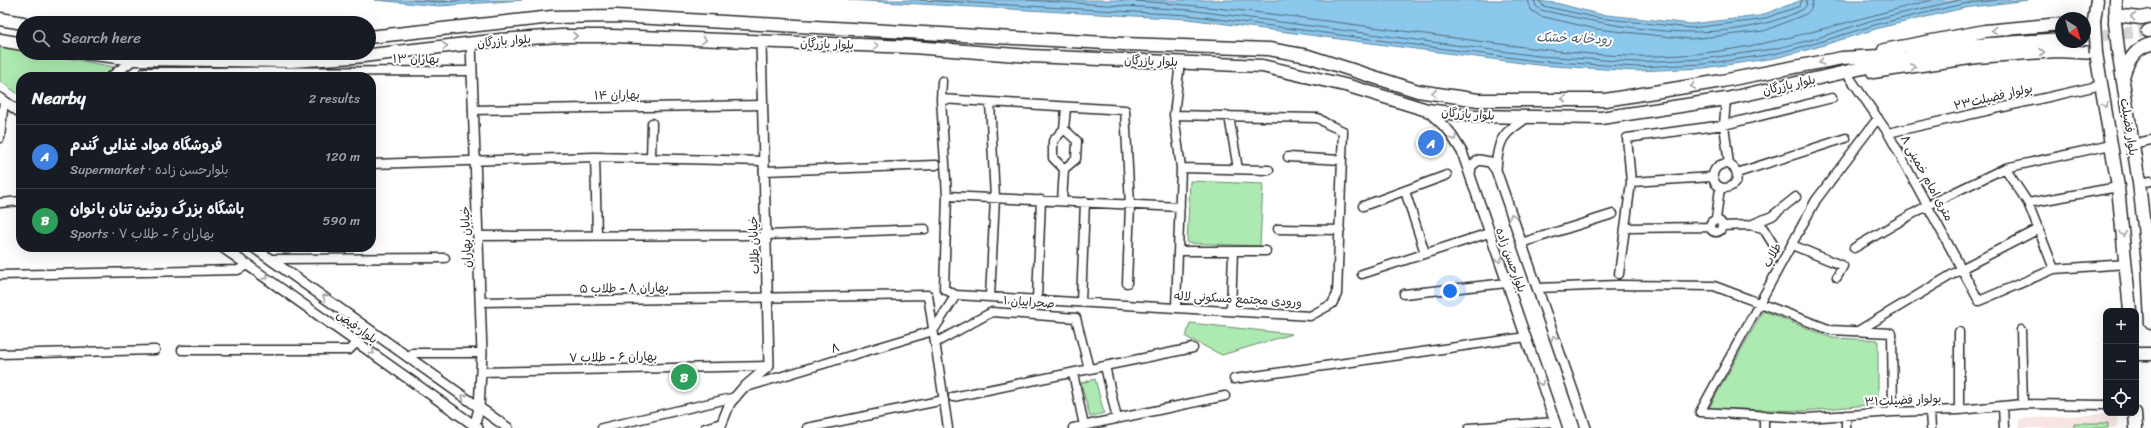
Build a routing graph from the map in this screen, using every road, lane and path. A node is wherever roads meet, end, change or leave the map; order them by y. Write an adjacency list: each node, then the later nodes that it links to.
1 (2116, 11): 3 (main road, one-way to 1); 28 (main road, بلوار فضیلت, bridge)
2 (2093, 13): 16 (main road, بلوار فضیلت, bridge)
3 (2151, 16)
4 (0, 19): 5 (main road)
5 (16, 22)
6 (2055, 25): 19 (main road, one-way to 19)
7 (376, 36): 8 (main road, بلوار بازرگان)
8 (1036, 39): 18 (main road); 19 (main road, بلوار بازرگان, one-way to 8)
9 (2055, 39): 15 (main road)
10 (0, 40): 12 (main road)
11 (761, 42): 13 (main road, بلوار بازرگان, one-way to 11); 18 (main road, بلوار بازرگان, one-way to 18); 36 (street, خیابان طلاب)
12 (16, 43)
13 (471, 44): 17 (main road, بلوار بازرگان, one-way to 13); 24 (street, خیابان بهاران)
14 (2151, 44): 28 (main road)
15 (1929, 53): 19 (main road, بلوار بازرگان); 27 (main road, بلوار بازرگان)
16 (2096, 53): 27 (main road, one-way to 16); 30 (main road, بلوار فضیلت)
17 (376, 55)
18 (1030, 56): 23 (main road, بلوار بازرگان)
19 (1842, 58)
20 (133, 60): 25 (street)
21 (276, 60): 22 (main road, بلوار بازرگان, one-way to 22)
22 (307, 60)
23 (1180, 62): 40 (main road, بلوار بازرگان); 41 (street)
24 (471, 71): 26 (street, بهاران ۱۳); 39 (street, خیابان بهاران)
25 (117, 72)
26 (145, 72)
27 (1846, 72): 33 (main road, بلوار بازرگان); 44 (street, ۸ متری امام خمینی)
28 (2122, 80): 52 (main road, بلوار فضیلت)
29 (942, 81): 32 (street)
30 (2102, 85): 48 (street, بولوار فضیلت۲۳); 53 (main road, بلوار فضیلت, one-way to 53)
31 (1832, 98): 46 (street)
32 (941, 99): 35 (street); 80 (street)
33 (1726, 99): 43 (main road, بلوار بازرگان); 46 (street)
34 (2, 100): 38 (street); 49 (street)
35 (990, 102): 37 (street); 82 (street)
36 (762, 105): 39 (street, بهاران ۱۴); 58 (street, خیابان طلاب)
37 (1066, 108): 47 (street); 89 (street)
38 (16, 110)
39 (473, 110): 59 (street, خیابان بهاران)
40 (1427, 110): 43 (main road, بلوار بازرگان); 72 (street, بلوارحسن زاده, one-way to 72)
41 (1174, 115): 42 (street, ورودی مجتمع مسکونی لاله); 63 (street)
42 (1229, 116): 57 (street, ورودی مجتمع مسکونی لاله); 66 (street)
43 (1529, 116): 68 (street, بلوارحسن زاده)
44 (1878, 118): 48 (street, ۸ متری امام خمینی); 113 (street, طلاب)
45 (652, 123): 55 (street)
46 (1724, 125): 61 (street); 75 (street)
47 (1064, 130): 65 (street); 65 (street)
48 (1888, 133): 90 (street, ۸ متری امام خمینی)
49 (0, 138)
50 (1846, 138): 70 (street)
51 (2151, 140): 52 (street)
52 (2132, 144): 76 (main road, بلوار فضیلت)
53 (2111, 145): 64 (street); 77 (main road, بلوار فضیلت)
54 (595, 157): 55 (street); 59 (street); 107 (street)
55 (651, 157): 58 (street)
56 (1288, 157): 57 (street)
57 (1342, 160): 105 (street, ورودی مجتمع مسکونی لاله)
58 (764, 161): 69 (street, خیابان طلاب)
59 (475, 162): 60 (street); 109 (street, خیابان بهاران)
60 (376, 164)
61 (1729, 164): 70 (street); 73 (street)
62 (936, 165): 69 (street)
63 (1181, 168): 66 (street); 92 (street)
64 (2005, 168): 88 (street); 90 (street)
65 (1064, 169): 85 (street)
66 (1238, 169): 67 (street)
67 (1269, 170)
68 (1496, 170): 72 (street); 111 (street, بلوارحسن زاده, one-way to 68)
69 (764, 171): 108 (street, خیابان طلاب)
70 (1737, 173): 78 (street)
71 (1447, 176): 79 (street)
72 (1470, 176): 106 (street, بلوارحسن زاده)
73 (1712, 177): 75 (street); 78 (street)
74 (2151, 181): 76 (street)
75 (1631, 182): 99 (street)
76 (2139, 183): 123 (main road, بلوار فضیلت)
77 (2118, 187): 88 (street); 125 (main road, بلوار فضیلت, one-way to 125)
78 (1720, 188): 95 (street)
79 (1405, 191): 91 (street); 120 (street)
80 (947, 196): 82 (street); 137 (street)
81 (1796, 197): 94 (street)
82 (995, 198): 83 (street); 139 (street)
83 (1041, 200): 85 (street); 141 (street)
84 (16, 201): 86 (street)
85 (1062, 201): 87 (street)
86 (0, 202)
87 (1085, 202): 89 (street); 143 (street)
88 (2028, 203): 104 (street)
89 (1130, 205): 92 (street); 133 (street)
90 (1928, 205): 114 (street); 126 (street, ۸ متری امام خمینی)
91 (1363, 206)
92 (1180, 207): 115 (street)
93 (1613, 214): 111 (street)
94 (1772, 216): 96 (street); 100 (street)
95 (1716, 219): 97 (street); 98 (street)
96 (1750, 225): 98 (street); 100 (street)
97 (1709, 226): 98 (street); 103 (street)
98 (1722, 226)
99 (1626, 228): 103 (street); 110 (street)
100 (1763, 228): 112 (street)
101 (925, 229): 108 (street)
102 (1278, 229): 105 (street)
103 (1640, 229): 110 (street)
104 (2039, 229): 126 (street); 127 (street)
105 (1340, 230): 147 (street, ورودی مجتمع مسکونی لاله)
106 (1489, 233): 120 (street); 134 (street, بلوارحسن زاده, one-way to 134)
107 (597, 234): 108 (street); 109 (street)
108 (766, 235): 140 (street, خیابان طلاب)
109 (478, 236): 142 (street, خیابان بهاران)
110 (1624, 238): 129 (street)
111 (1521, 244): 135 (street, بلوارحسن زاده)
112 (1773, 244)
113 (1792, 245): 131 (street); 144 (street, طلاب)
114 (1854, 248)
115 (1178, 251): 116 (street); 145 (street)
116 (1233, 251): 117 (street); 147 (street)
117 (1266, 251)
118 (230, 252): 124 (street, بلوار فیض)
119 (261, 252): 122 (street, بلوار فیض)
120 (1426, 252): 128 (street)
121 (445, 258): 122 (street)
122 (272, 259): 132 (street, بلوار فیض)
123 (2150, 262): 148 (main road, بلوار فضیلت)
124 (249, 264): 130 (street); 138 (street, بلوار فیض, one-way to 138)
125 (2127, 264): 127 (street); 146 (main road, بلوار فضیلت)
126 (1963, 268): 127 (street, ۸ متری امام خمینی); 151 (street)
127 (2054, 269)
128 (1362, 274)
129 (1619, 274)
130 (0, 275)
131 (1837, 277)
132 (304, 282): 138 (street); 178 (street, بلوار فیض, one-way to 132)
133 (1126, 283)
134 (1507, 283): 136 (street); 153 (street, بلوارحسن زاده)
135 (1537, 288): 144 (street); 199 (street, بلوارحسن زاده, one-way to 135)
136 (1404, 294)
137 (956, 295): 139 (street, ورودی مجتمع مسکونی لاله); 150 (street)
138 (294, 296): 154 (street, بلوار فیض)
139 (990, 297): 141 (street, ورودی مجتمع مسکونی لاله)
140 (768, 298): 142 (street, بهاران ۸ - طلاب ۵); 150 (street, بهاران ۸ - طلاب ۵); 164 (street, خیابان طلاب)
141 (1037, 299): 143 (street, ورودی مجتمع مسکونی لاله)
142 (480, 302): 161 (street, خیابان بهاران)
143 (1081, 302): 145 (street, ورودی مجتمع مسکونی لاله)
144 (1760, 302): 151 (street); 181 (street, طلاب)
145 (1176, 308): 147 (street, ورودی مجتمع مسکونی لاله)
146 (2130, 308)
147 (1231, 311)
148 (2151, 323)
149 (2021, 330): 175 (street)
150 (933, 331): 155 (street); 170 (street, ۸)
151 (1858, 332): 182 (street)
152 (1959, 332): 179 (street)
153 (1526, 337): 169 (street); 187 (street, بلوارحسن زاده, one-way to 187)
154 (357, 342): 158 (street); 191 (street, بلوار فیض, one-way to 191)
155 (935, 343): 166 (street, صحراییان ۱); 174 (street)
156 (1193, 348): 165 (street)
157 (156, 350): 160 (street)
158 (182, 350)
159 (413, 353): 161 (street)
160 (0, 354)
161 (482, 354): 167 (street, خیابان بهاران)
162 (2139, 354): 163 (main road)
163 (2151, 354)
164 (769, 366): 167 (street, بهاران ۶ - طلاب ۷); 170 (street)
165 (1105, 366): 166 (street); 186 (street)
166 (1089, 369): 168 (street)
167 (482, 372): 178 (street, خیابان بهاران)
168 (1073, 373): 173 (street); 190 (street)
169 (1234, 379)
170 (743, 388): 172 (street)
171 (1225, 396): 186 (street)
172 (736, 397): 188 (street); 193 (street)
173 (953, 398)
174 (944, 400): 189 (street); 196 (street)
175 (2023, 404): 176 (street, بولوار فضیلت۳۱); 177 (street, بولوار فضیلت۳۱)
176 (2103, 405)
177 (2002, 406): 179 (street, بولوار فضیلت۳۱); 203 (street)
178 (479, 408): 191 (street, خیابان بهاران); 192 (street, بلوار فیض)
179 (1959, 410): 180 (street, بولوار فضیلت۳۱)
180 (1930, 411): 182 (street, بولوار فضیلت۳۱); 202 (street)
181 (1700, 412): 184 (street, بولوار فضیلت۳۱)
182 (1893, 412): 183 (street, بولوار فضیلت۳۱)
183 (1846, 415): 184 (street, بولوار فضیلت۳۱); 201 (street)
184 (1764, 416): 200 (street)
185 (2135, 416): 204 (main road)
186 (1117, 419): 190 (street)
187 (1556, 425): 198 (street)
188 (721, 426): 194 (street)
189 (827, 426): 195 (street)
190 (1084, 426): 197 (street)
191 (475, 427)
192 (508, 428)
193 (602, 428)
194 (705, 428)
195 (807, 428)
196 (948, 428)
197 (1073, 428)
198 (1469, 428)
199 (1586, 428)
200 (1764, 428)
201 (1846, 428)
202 (1931, 428)
203 (2004, 428)
204 (2136, 428)

